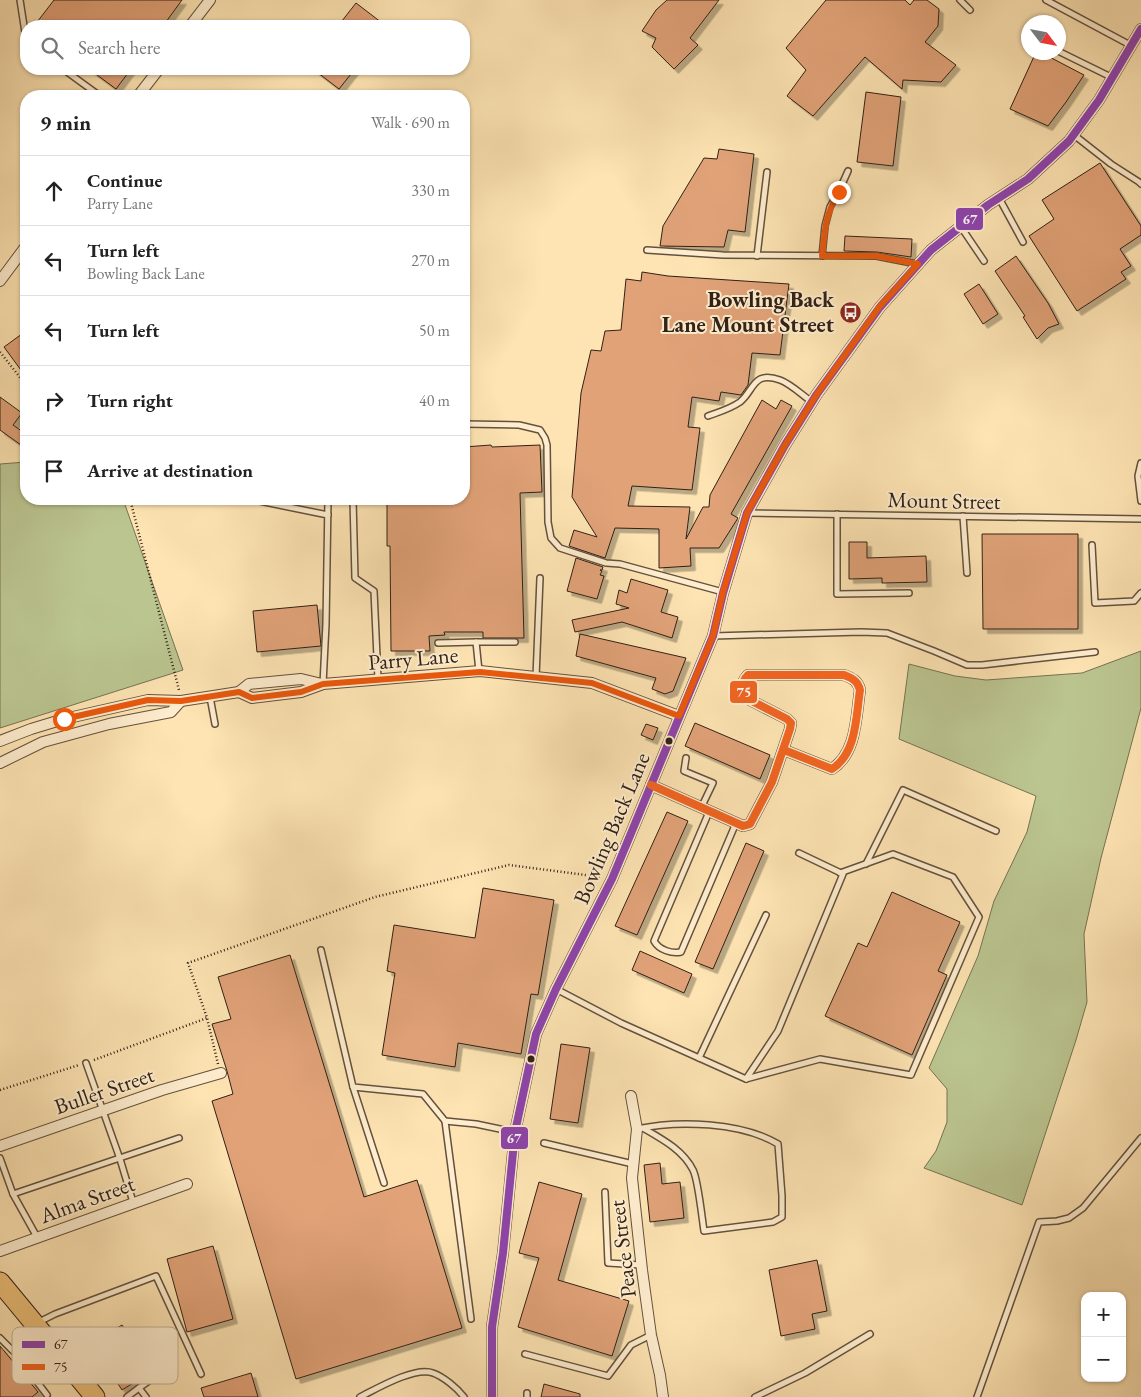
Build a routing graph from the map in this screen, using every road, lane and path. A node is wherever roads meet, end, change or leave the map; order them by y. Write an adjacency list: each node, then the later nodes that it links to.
1 (20, 0): 6 (lane)
2 (210, 0): 7 (street)
3 (960, 0): 5 (lane)
4 (1046, 0): 9 (lane)
5 (970, 10)
6 (23, 20)
7 (195, 20)
8 (1141, 29): 9 (street, Bowling Back Lane)
9 (1132, 46): 13 (street, Bowling Back Lane)
10 (1066, 55): 13 (lane)
11 (71, 75): 14 (lane)
12 (154, 75): 15 (street)
13 (1113, 78): 16 (street, Bowling Back Lane)
14 (92, 90)
15 (143, 90)
16 (1074, 135): 19 (lane); 20 (street, Bowling Back Lane)
17 (848, 171): 26 (lane)
18 (767, 172): 25 (lane)
19 (1141, 184)
20 (999, 198): 21 (street, Bowling Back Lane); 22 (lane)
21 (961, 226): 27 (lane); 28 (street, Bowling Back Lane)
22 (1022, 242)
23 (646, 250): 25 (lane)
24 (20, 254): 29 (street)
25 (757, 256): 26 (lane)
26 (822, 256): 28 (lane)
27 (984, 261)
28 (918, 264): 32 (street, Bowling Back Lane)
29 (0, 281)
30 (0, 352): 31 (path)
31 (20, 377)
32 (812, 402): 33 (lane); 41 (street, Bowling Back Lane)
33 (708, 416)
34 (470, 424): 49 (lane)
35 (1141, 463): 36 (lane)
36 (1141, 501)
37 (132, 505): 62 (path)
38 (279, 505): 43 (lane)
39 (328, 505): 43 (lane)
40 (353, 505): 59 (lane)
41 (747, 513): 42 (lane, Mount Street); 49 (street, Bowling Back Lane)
42 (837, 514): 44 (lane, Mount Street); 50 (lane)
43 (328, 515): 60 (lane)
44 (963, 516): 45 (lane, Mount Street); 47 (lane)
45 (1141, 519)
46 (1092, 545): 51 (lane)
47 (967, 573)
48 (540, 578): 58 (lane)
49 (723, 592): 52 (street, Bowling Back Lane)
50 (909, 593)
51 (1141, 593)
52 (713, 636): 56 (lane); 63 (street, Bowling Back Lane)
53 (476, 642): 54 (lane); 55 (lane); 57 (lane)
54 (515, 642)
55 (438, 643)
56 (1094, 652)
57 (480, 672): 58 (street, Parry Lane); 59 (street, Parry Lane)
58 (536, 677): 63 (street, Parry Lane)
59 (378, 680): 60 (street, Parry Lane)
60 (323, 684): 61 (street, Parry Lane)
61 (210, 697): 62 (street, Parry Lane); 64 (lane)
62 (181, 701): 65 (street, Parry Lane); 68 (street, Parry Lane)
63 (679, 716): 69 (street, Bowling Back Lane)
64 (215, 724)
65 (0, 741)
66 (784, 750): 66 (street); 71 (street)
67 (686, 758): 70 (lane)
68 (0, 763)
69 (651, 786): 70 (street); 76 (street, Bowling Back Lane)
70 (705, 810): 71 (street); 71 (lane)
71 (736, 823)
72 (996, 831): 74 (lane)
73 (799, 853): 75 (lane)
74 (866, 864): 75 (lane); 84 (lane)
75 (840, 873): 84 (lane)
76 (612, 879): 79 (street, Bowling Back Lane); 80 (path)
77 (766, 915): 81 (lane)
78 (321, 950): 85 (lane)
79 (556, 989): 81 (lane); 91 (street, Bowling Back Lane)
80 (208, 1018): 82 (path); 83 (path)
81 (699, 1058): 84 (lane)
82 (86, 1063): 86 (path); 88 (lane)
83 (221, 1073): 88 (street, Buller Street)
84 (746, 1079)
85 (353, 1087): 89 (lane); 99 (lane)
86 (0, 1090)
87 (631, 1096): 90 (street, Peace Street)
88 (102, 1110): 95 (street, Buller Street); 97 (lane)
89 (445, 1121): 91 (lane); 108 (lane)
90 (640, 1128): 90 (lane); 98 (street, Peace Street)
91 (515, 1132): 127 (street, Bowling Back Lane)
92 (179, 1138): 97 (lane)
93 (1141, 1138): 130 (lane)
94 (544, 1143): 98 (lane)
95 (0, 1146)
96 (0, 1158): 102 (lane)
97 (120, 1159): 102 (lane); 103 (lane)
98 (634, 1164): 106 (street, Peace Street)
99 (384, 1183)
100 (186, 1184): 103 (street, Alma Street)
101 (605, 1192): 106 (lane)
102 (13, 1194): 104 (lane)
103 (133, 1202): 104 (street, Alma Street)
104 (37, 1237): 105 (street, Alma Street)
105 (0, 1251)
106 (642, 1265): 112 (street, Peace Street)
107 (4, 1291): 109 (highway)
108 (471, 1319)
109 (35, 1324): 110 (highway); 116 (lane)
110 (37, 1327)
111 (870, 1334): 129 (lane)
112 (651, 1335): 115 (lane); 128 (street, Peace Street)
113 (0, 1338): 114 (lane)
114 (12, 1350)
115 (525, 1354)
116 (201, 1374)
117 (39, 1384): 121 (lane)
118 (84, 1384): 122 (highway)
119 (145, 1384): 120 (lane)
120 (139, 1388): 123 (lane); 124 (lane)
121 (47, 1395)
122 (95, 1397)
123 (127, 1397)
124 (146, 1397)
125 (360, 1397): 126 (lane)
126 (464, 1397)
127 (492, 1397)
128 (663, 1397)
129 (755, 1397)
130 (977, 1397)

